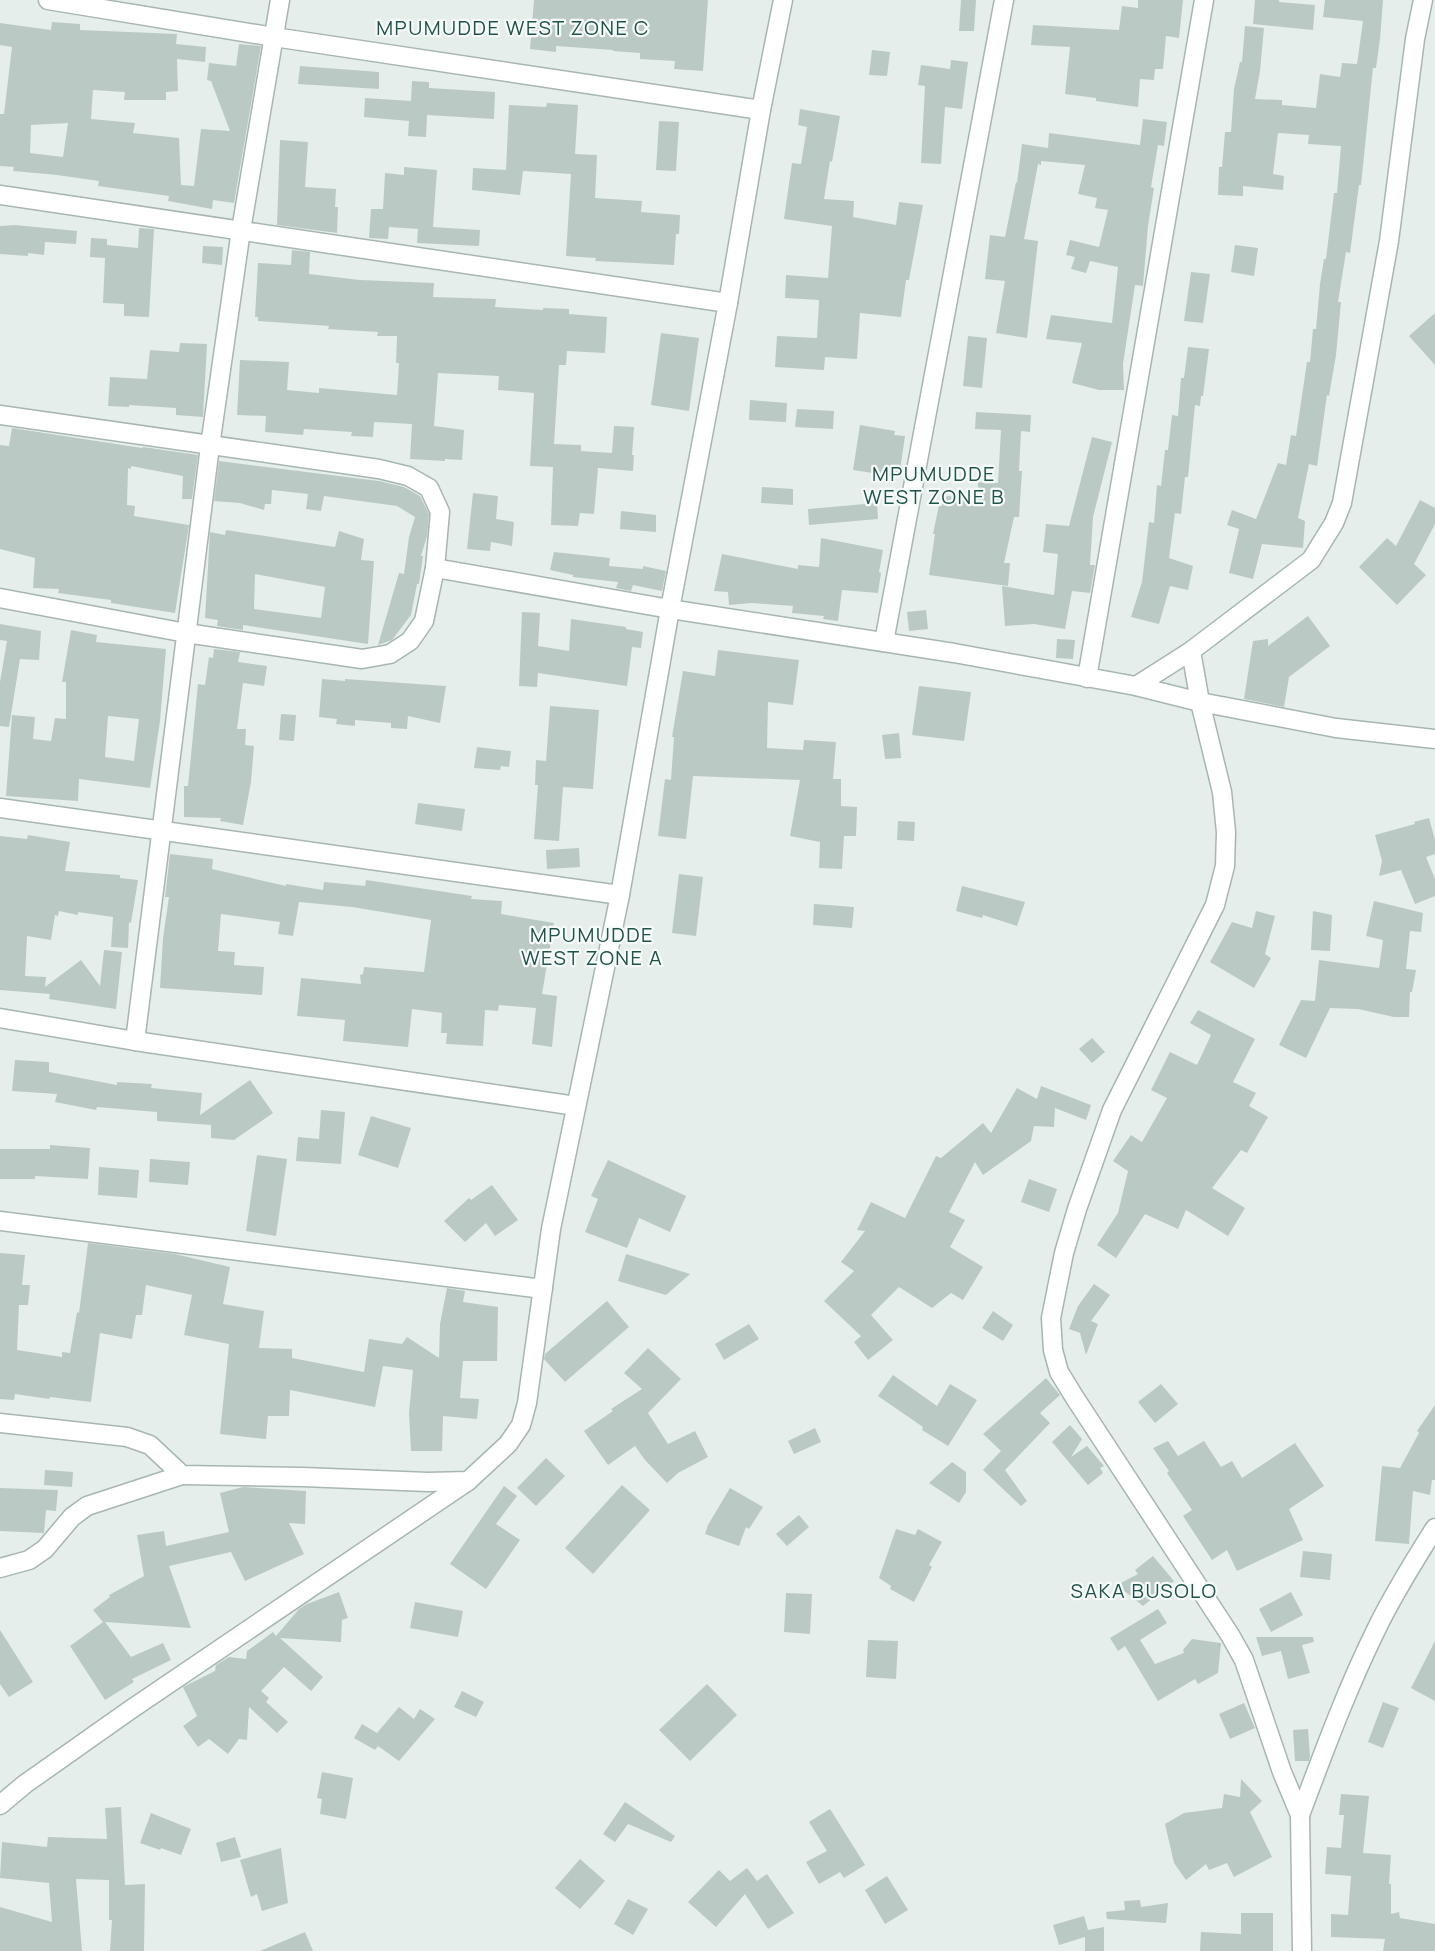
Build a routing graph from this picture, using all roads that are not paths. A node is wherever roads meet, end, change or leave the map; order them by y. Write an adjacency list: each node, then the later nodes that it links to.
1 (48, 0): 7 (street)
2 (280, 0): 7 (street)
3 (783, 0): 8 (street)
4 (1004, 0): 18 (street)
5 (1204, 0): 20 (street)
6 (1423, 0): 19 (street)
7 (274, 38): 8 (street); 10 (street)
8 (761, 110): 11 (street)
9 (0, 195): 10 (street)
10 (241, 230): 11 (street); 13 (street)
11 (728, 303): 16 (street)
12 (0, 415): 13 (street)
13 (210, 446): 14 (street); 17 (street)
14 (435, 568): 16 (street); 17 (street)
15 (0, 598): 17 (street)
16 (670, 609): 18 (street); 26 (street)
17 (186, 633): 25 (street)
18 (884, 642): 20 (street)
19 (1191, 651): 21 (street); 22 (street)
20 (1087, 678): 21 (street)
21 (1136, 686): 22 (street)
22 (1200, 702): 23 (street); 38 (street)
23 (1435, 738)
24 (0, 808): 25 (street)
25 (160, 831): 26 (street); 28 (street)
26 (620, 895): 29 (street)
27 (0, 1018): 28 (street)
28 (135, 1041): 29 (street)
29 (576, 1106): 31 (street)
30 (0, 1221): 31 (street)
31 (543, 1289): 34 (street)
32 (0, 1423): 33 (street)
33 (182, 1475): 34 (street); 36 (street)
34 (468, 1481): 37 (street)
35 (1435, 1528): 38 (street)
36 (0, 1568)
37 (0, 1805)
38 (1300, 1815): 39 (street)
39 (1302, 1951)

